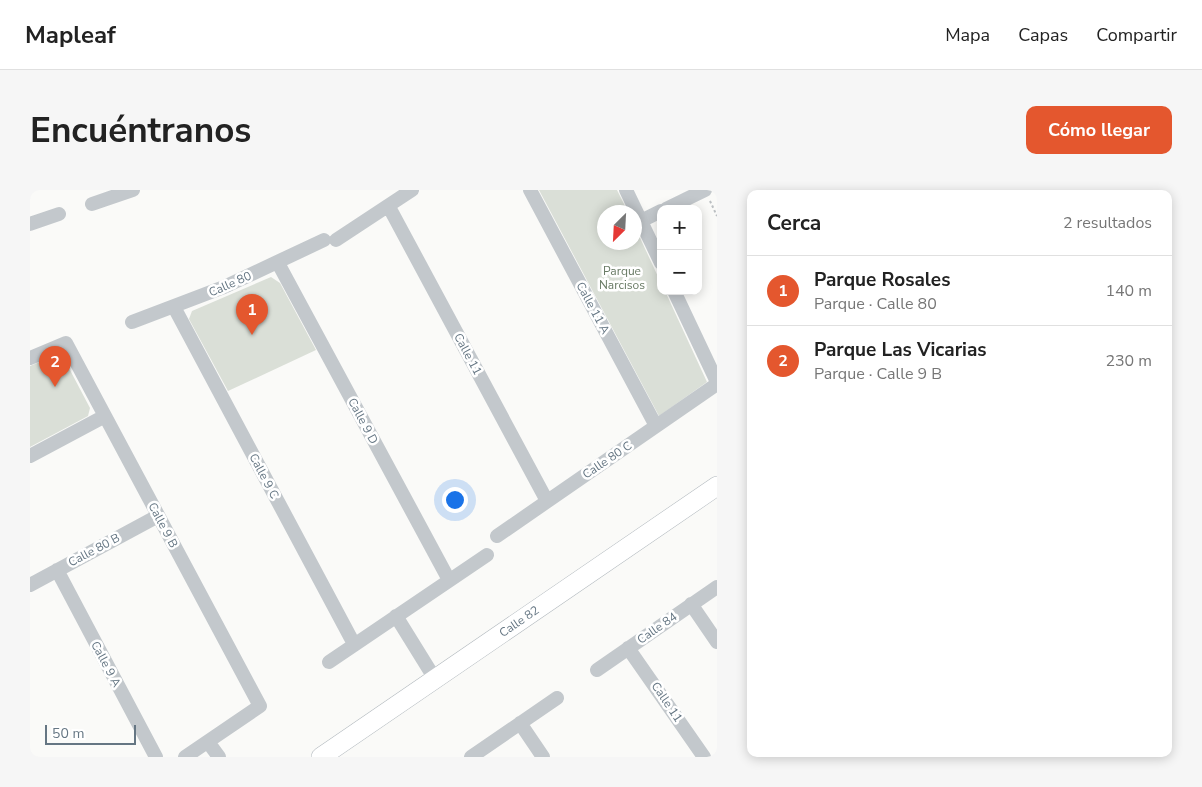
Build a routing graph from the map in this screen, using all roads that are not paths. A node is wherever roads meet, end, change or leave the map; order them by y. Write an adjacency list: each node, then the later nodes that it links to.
1 (132, 190): 6 (street)
2 (412, 190): 9 (street, Calle 80)
3 (530, 190): 23 (street, Calle 11 A)
4 (626, 190): 7 (street)
5 (707, 194): 8 (street)
6 (92, 204)
7 (633, 205)
8 (677, 205)
9 (389, 207): 16 (street, Calle 80); 26 (street, Calle 11)
10 (59, 214): 14 (street)
11 (657, 214): 12 (street)
12 (642, 221)
13 (642, 223): 15 (street)
14 (30, 224)
15 (657, 255)
16 (278, 263): 18 (street, Calle 80); 31 (street, Calle 9 D)
17 (676, 295): 21 (street)
18 (174, 307): 19 (street, Calle 80); 37 (street, Calle 9 C)
19 (132, 322)
20 (30, 358): 22 (street, Calle 9 B)
21 (717, 383): 23 (street, Calle 80 C)
22 (105, 416): 24 (street); 27 (street, Calle 9 B)
23 (656, 426): 26 (street, Calle 80 C)
24 (30, 456)
25 (717, 486): 41 (street, Calle 82)
26 (547, 501): 28 (street, Calle 80 C)
27 (158, 516): 30 (street, Calle 80 B); 44 (street, Calle 9 B)
28 (497, 536)
29 (487, 555): 31 (street)
30 (57, 570): 32 (street, Calle 80 B); 45 (street, Calle 9 A)
31 (449, 580): 35 (street)
32 (30, 585)
33 (717, 587): 34 (street, Calle 84)
34 (691, 604): 36 (street); 38 (street, Calle 84)
35 (396, 616): 37 (street); 41 (street)
36 (717, 642)
37 (354, 644): 39 (street)
38 (628, 648): 40 (street, Calle 84); 51 (street, Calle 11)
39 (329, 662)
40 (597, 670)
41 (435, 679): 48 (street, Calle 82)
42 (558, 698): 43 (street)
43 (520, 723): 49 (street); 50 (street)
44 (208, 742): 46 (street); 47 (street)
45 (156, 757)
46 (185, 757)
47 (219, 757)
48 (321, 757)
49 (470, 757)
50 (543, 757)
51 (704, 757)

